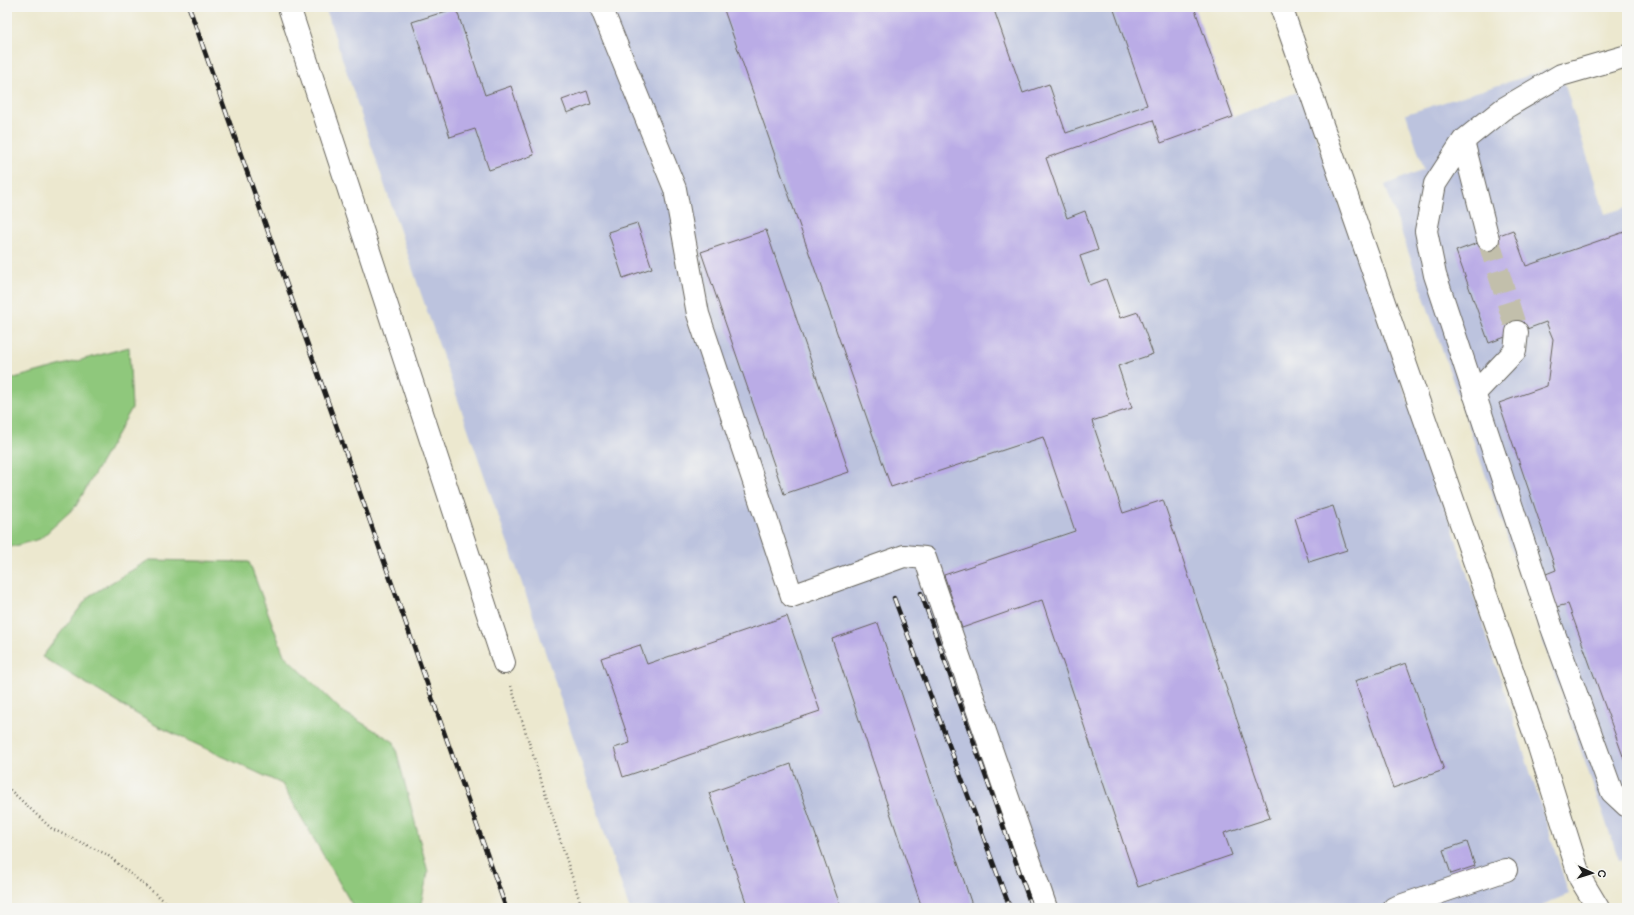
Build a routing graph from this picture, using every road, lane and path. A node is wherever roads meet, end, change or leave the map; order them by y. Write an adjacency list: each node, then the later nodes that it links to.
1 (289, 7): 9 (lane)
2 (601, 7): 15 (lane)
3 (1282, 7): 17 (lane)
4 (1627, 56): 5 (lane)
5 (1463, 141): 6 (lane); 8 (lane)
6 (1488, 239)
7 (1518, 332): 8 (lane)
8 (1474, 394): 11 (lane)
9 (504, 663): 14 (path)
10 (7, 787): 13 (path)
11 (1627, 806)
12 (1506, 870): 16 (lane)
13 (173, 908)
14 (582, 908)
15 (1046, 908)
16 (1394, 908)
17 (1598, 908)

